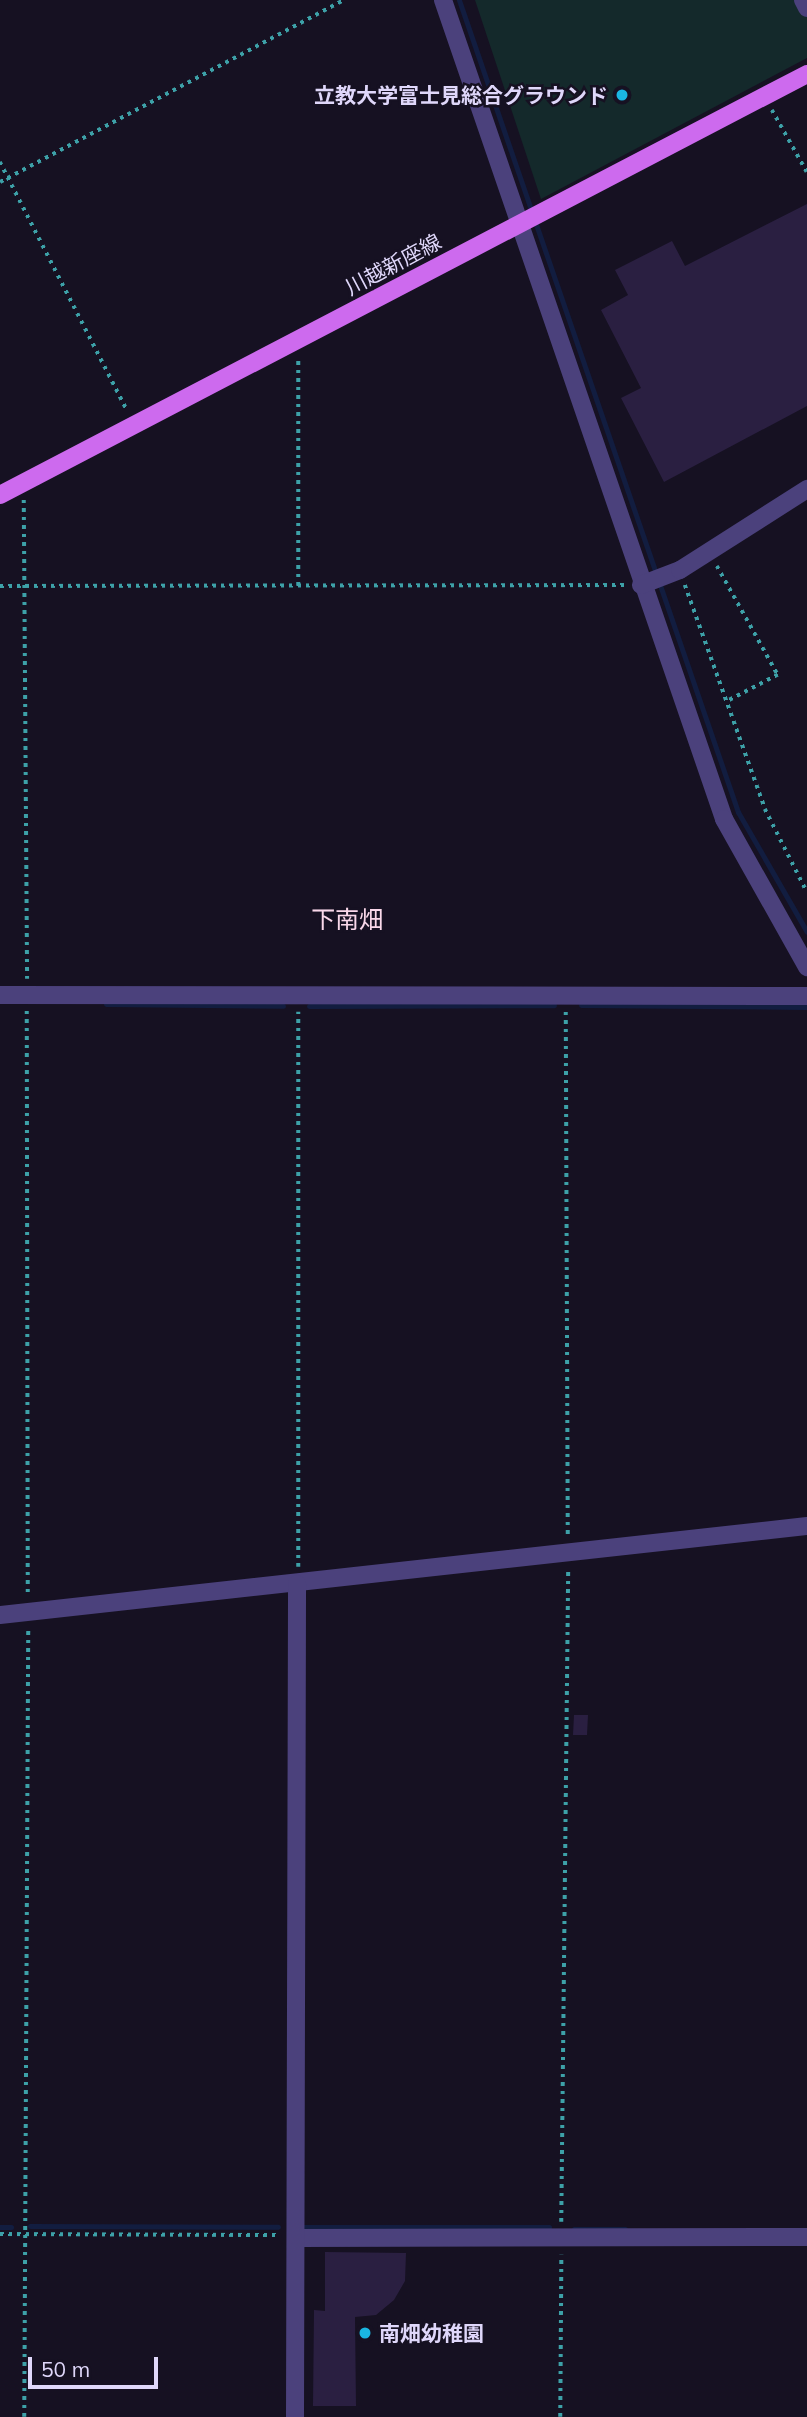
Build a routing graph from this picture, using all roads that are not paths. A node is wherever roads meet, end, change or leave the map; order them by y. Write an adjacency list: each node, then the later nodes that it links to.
1 (443, 0): 5 (street)
2 (803, 0): 3 (street)
3 (807, 8)
4 (807, 74): 5 (main road, 川越新座線)
5 (520, 223): 7 (main road, 川越新座線); 8 (street)
6 (807, 489): 8 (street)
7 (0, 495)
8 (645, 583): 9 (street)
9 (807, 967)
10 (0, 995): 11 (street)
11 (807, 996)
12 (807, 1526): 13 (street)
13 (298, 1584): 14 (street); 15 (street)
14 (0, 1615)
15 (296, 2237): 16 (street); 17 (street)
16 (807, 2237)
17 (295, 2417)

